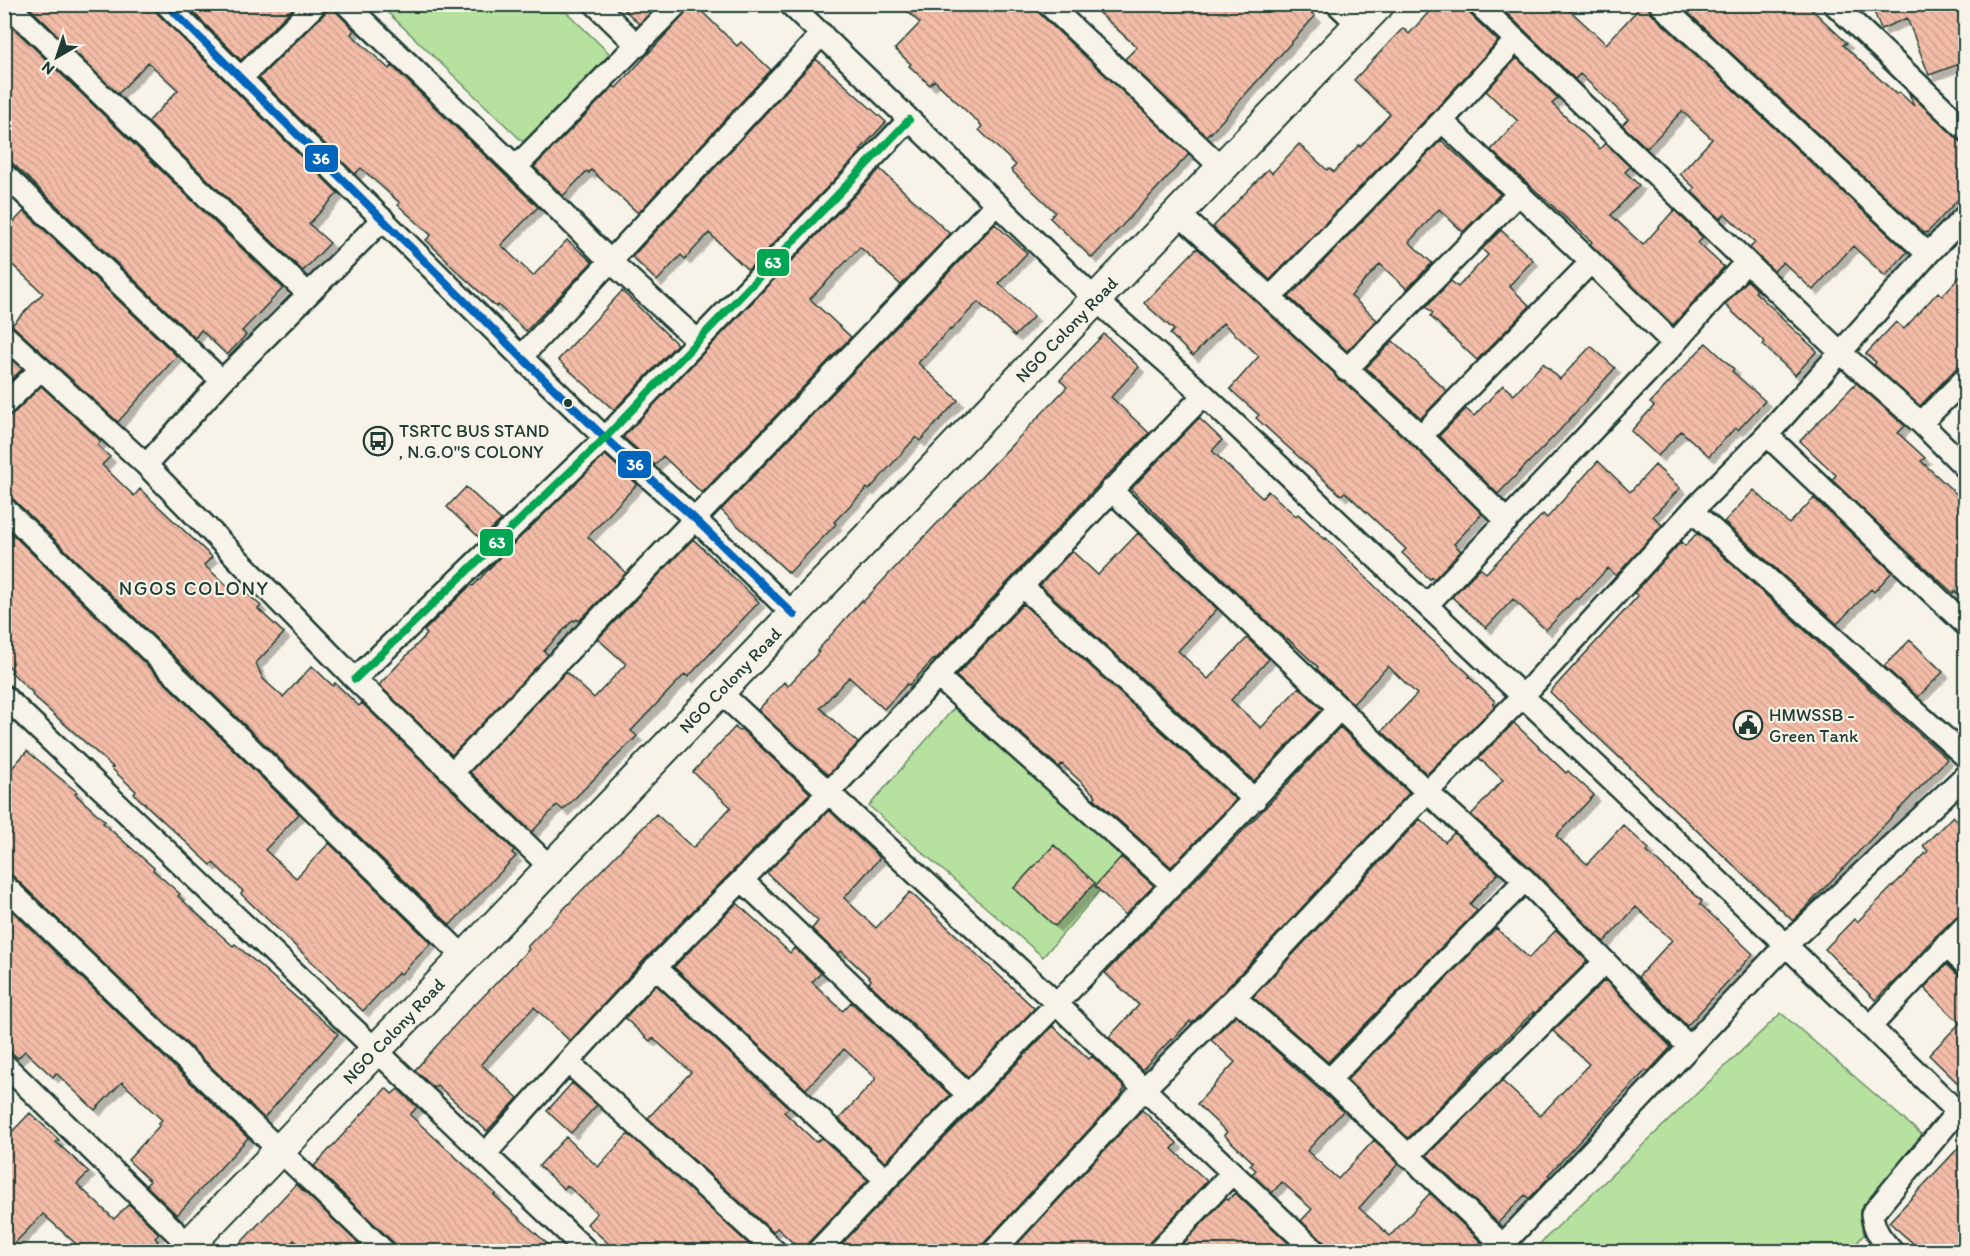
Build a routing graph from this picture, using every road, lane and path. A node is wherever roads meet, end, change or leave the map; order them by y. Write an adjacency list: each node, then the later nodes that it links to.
1 (7, 4): 33 (street)
2 (166, 4): 17 (street)
3 (316, 4): 17 (street)
4 (346, 4): 21 (street)
5 (595, 4): 16 (street)
6 (677, 4): 16 (street)
7 (1048, 4): 22 (street)
8 (1338, 4): 13 (street)
9 (1478, 4): 15 (street)
10 (1660, 4): 29 (street)
11 (1834, 4): 20 (street)
12 (798, 7): 14 (street)
13 (1369, 15): 22 (street, NGO Colony Road)
14 (822, 34): 18 (street); 30 (street)
15 (1516, 40): 19 (street); 32 (street)
16 (638, 46): 21 (street)
17 (241, 78): 28 (street)
18 (909, 120): 25 (street); 37 (street)
19 (1443, 121): 24 (street); 34 (street)
20 (1965, 130)
21 (516, 167): 30 (street)
22 (1222, 168): 26 (street, NGO Colony Road)
23 (4, 174): 44 (street)
24 (1519, 193): 31 (street); 42 (street)
25 (996, 204): 35 (street); 56 (street)
26 (1179, 214): 34 (street); 35 (street, NGO Colony Road)
27 (1965, 215): 29 (street)
28 (383, 219): 33 (street); 40 (street)
29 (1928, 254): 39 (street)
30 (610, 261): 37 (street); 40 (street)
31 (1591, 262): 38 (street); 49 (street)
32 (1746, 262): 38 (street); 39 (street)
33 (308, 294): 44 (street)
34 (1270, 298): 42 (street)
35 (1096, 300): 45 (street); 60 (street, NGO Colony Road)
36 (4, 335): 41 (street)
37 (698, 341): 50 (street)
38 (1674, 344): 57 (street)
39 (1840, 353): 47 (street); 48 (street)
40 (521, 357): 50 (street)
41 (41, 369): 46 (street); 51 (street)
42 (1346, 370): 49 (street)
43 (1965, 378): 47 (street)
44 (222, 381): 51 (street)
45 (1204, 394): 53 (street); 59 (street)
46 (4, 405)
47 (1922, 423): 52 (street)
48 (1767, 435): 55 (street); 61 (street)
49 (1421, 436): 57 (street)
50 (605, 438): 56 (street); 63 (street)
51 (146, 465): 63 (street)
52 (1965, 468)
53 (1110, 490): 58 (street); 67 (street)
54 (4, 508): 82 (street)
55 (1692, 511): 66 (street); 68 (street)
56 (695, 519): 60 (street); 69 (street)
57 (1507, 521): 59 (street)
58 (1023, 587): 62 (street); 73 (street)
59 (1427, 605): 66 (street)
60 (794, 615): 64 (street, NGO Colony Road)
61 (1965, 625)
62 (938, 677): 72 (street); 77 (street)
63 (355, 679): 69 (street)
64 (720, 692): 72 (street); 74 (street, NGO Colony Road)
65 (4, 696): 90 (street)
66 (1523, 696): 71 (street); 80 (street)
67 (1340, 708): 71 (street); 73 (street)
68 (1965, 757)
69 (453, 773): 74 (street)
70 (1965, 775): 80 (street)
71 (1427, 792): 75 (street); 86 (street)
72 (829, 793): 76 (street); 87 (street)
73 (1254, 800): 77 (street)
74 (551, 868): 82 (street, NGO Colony Road)
75 (1525, 880): 83 (street); 93 (street)
76 (743, 881): 85 (street); 95 (street)
77 (1172, 884): 87 (street)
78 (4, 885): 97 (street)
79 (1965, 925): 81 (street)
80 (1786, 945): 88 (street); 89 (street)
81 (1945, 945): 84 (street); 88 (street)
82 (465, 958): 90 (street, NGO Colony Road)
83 (1605, 963): 89 (street); 99 (street)
84 (1965, 965)
85 (656, 967): 91 (street); 101 (street)
86 (1235, 999): 93 (street); 94 (street)
87 (1056, 1003): 94 (street); 95 (street)
88 (1870, 1027): 96 (street)
89 (1689, 1047): 102 (street)
90 (376, 1051): 97 (street, NGO Colony Road); 98 (street)
91 (568, 1062): 98 (street); 106 (street)
92 (4, 1064): 103 (street)
93 (1329, 1080): 99 (street)
94 (1144, 1089): 100 (street); 108 (street)
95 (968, 1095): 101 (street)
96 (1961, 1116): 111 (street)
97 (280, 1151): 103 (street, NGO Colony Road); 104 (street)
98 (485, 1154): 105 (street)
99 (1408, 1156): 102 (street)
100 (1232, 1173): 109 (street); 110 (street)
101 (886, 1180): 107 (street)
102 (1499, 1248)
103 (189, 1249)
104 (385, 1251)
105 (588, 1251)
106 (776, 1251)
107 (817, 1251)
108 (993, 1251)
109 (1158, 1251)
110 (1316, 1251)
111 (1893, 1251)

